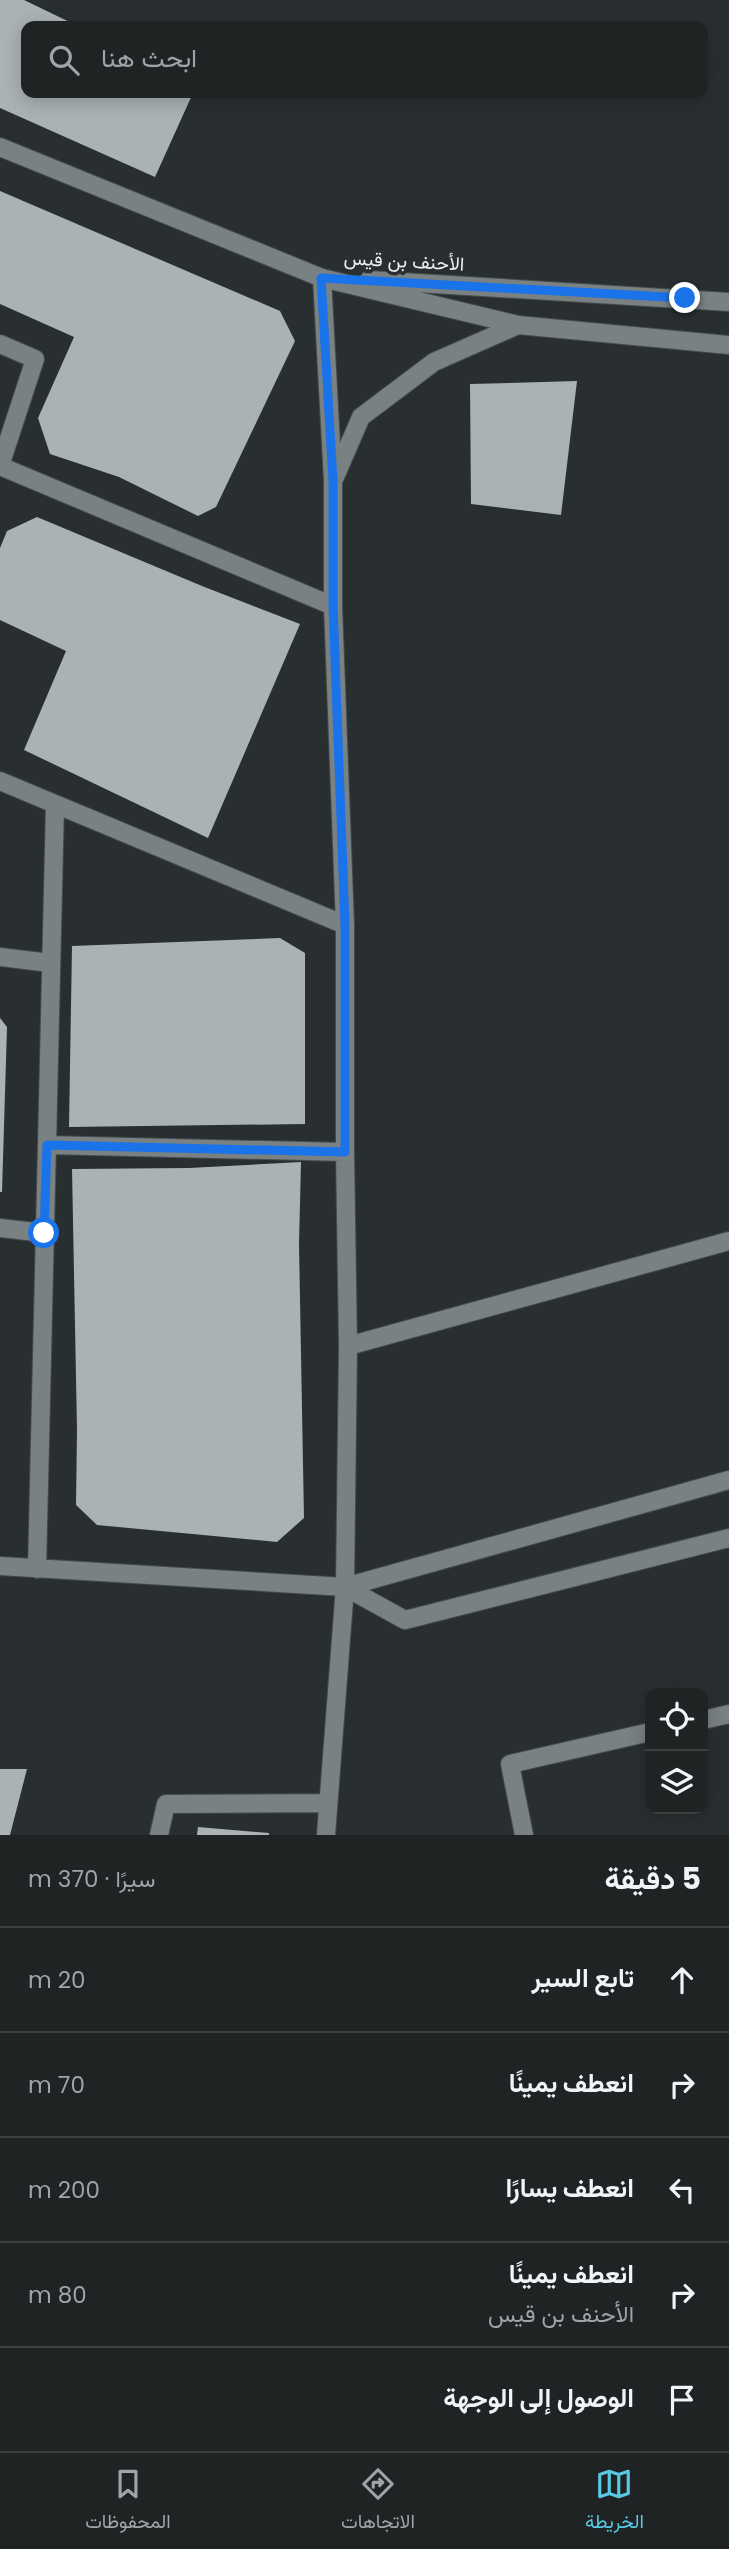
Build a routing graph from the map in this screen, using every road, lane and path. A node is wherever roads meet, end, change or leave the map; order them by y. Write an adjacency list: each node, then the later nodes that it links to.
1 (0, 147): 2 (street)
2 (321, 278): 3 (street, الأحنف بن قيس); 4 (street, الأحنف بن قيس); 8 (street)
3 (729, 302)
4 (518, 325): 6 (street, الأحنف بن قيس); 8 (street)
5 (0, 344): 7 (street)
6 (729, 345)
7 (0, 466): 9 (street)
8 (333, 481): 9 (street)
9 (333, 606): 12 (street)
10 (0, 781): 11 (street)
11 (54, 804): 12 (street); 14 (street)
12 (345, 925): 16 (street)
13 (0, 957): 14 (street)
14 (50, 963): 15 (street)
15 (47, 1145): 16 (street); 18 (street)
16 (345, 1152): 20 (street)
17 (0, 1228): 18 (street)
18 (44, 1233): 24 (street)
19 (729, 1241): 20 (street)
20 (348, 1346): 25 (street)
21 (729, 1480): 25 (street)
22 (729, 1538): 25 (street)
23 (0, 1566): 24 (street)
24 (37, 1569): 25 (street)
25 (345, 1587): 29 (street)
26 (729, 1714): 27 (street)
27 (708, 1719)
28 (645, 1733): 32 (street)
29 (328, 1803): 30 (street); 31 (street)
30 (159, 1835)
31 (326, 1835)
32 (524, 1835)

